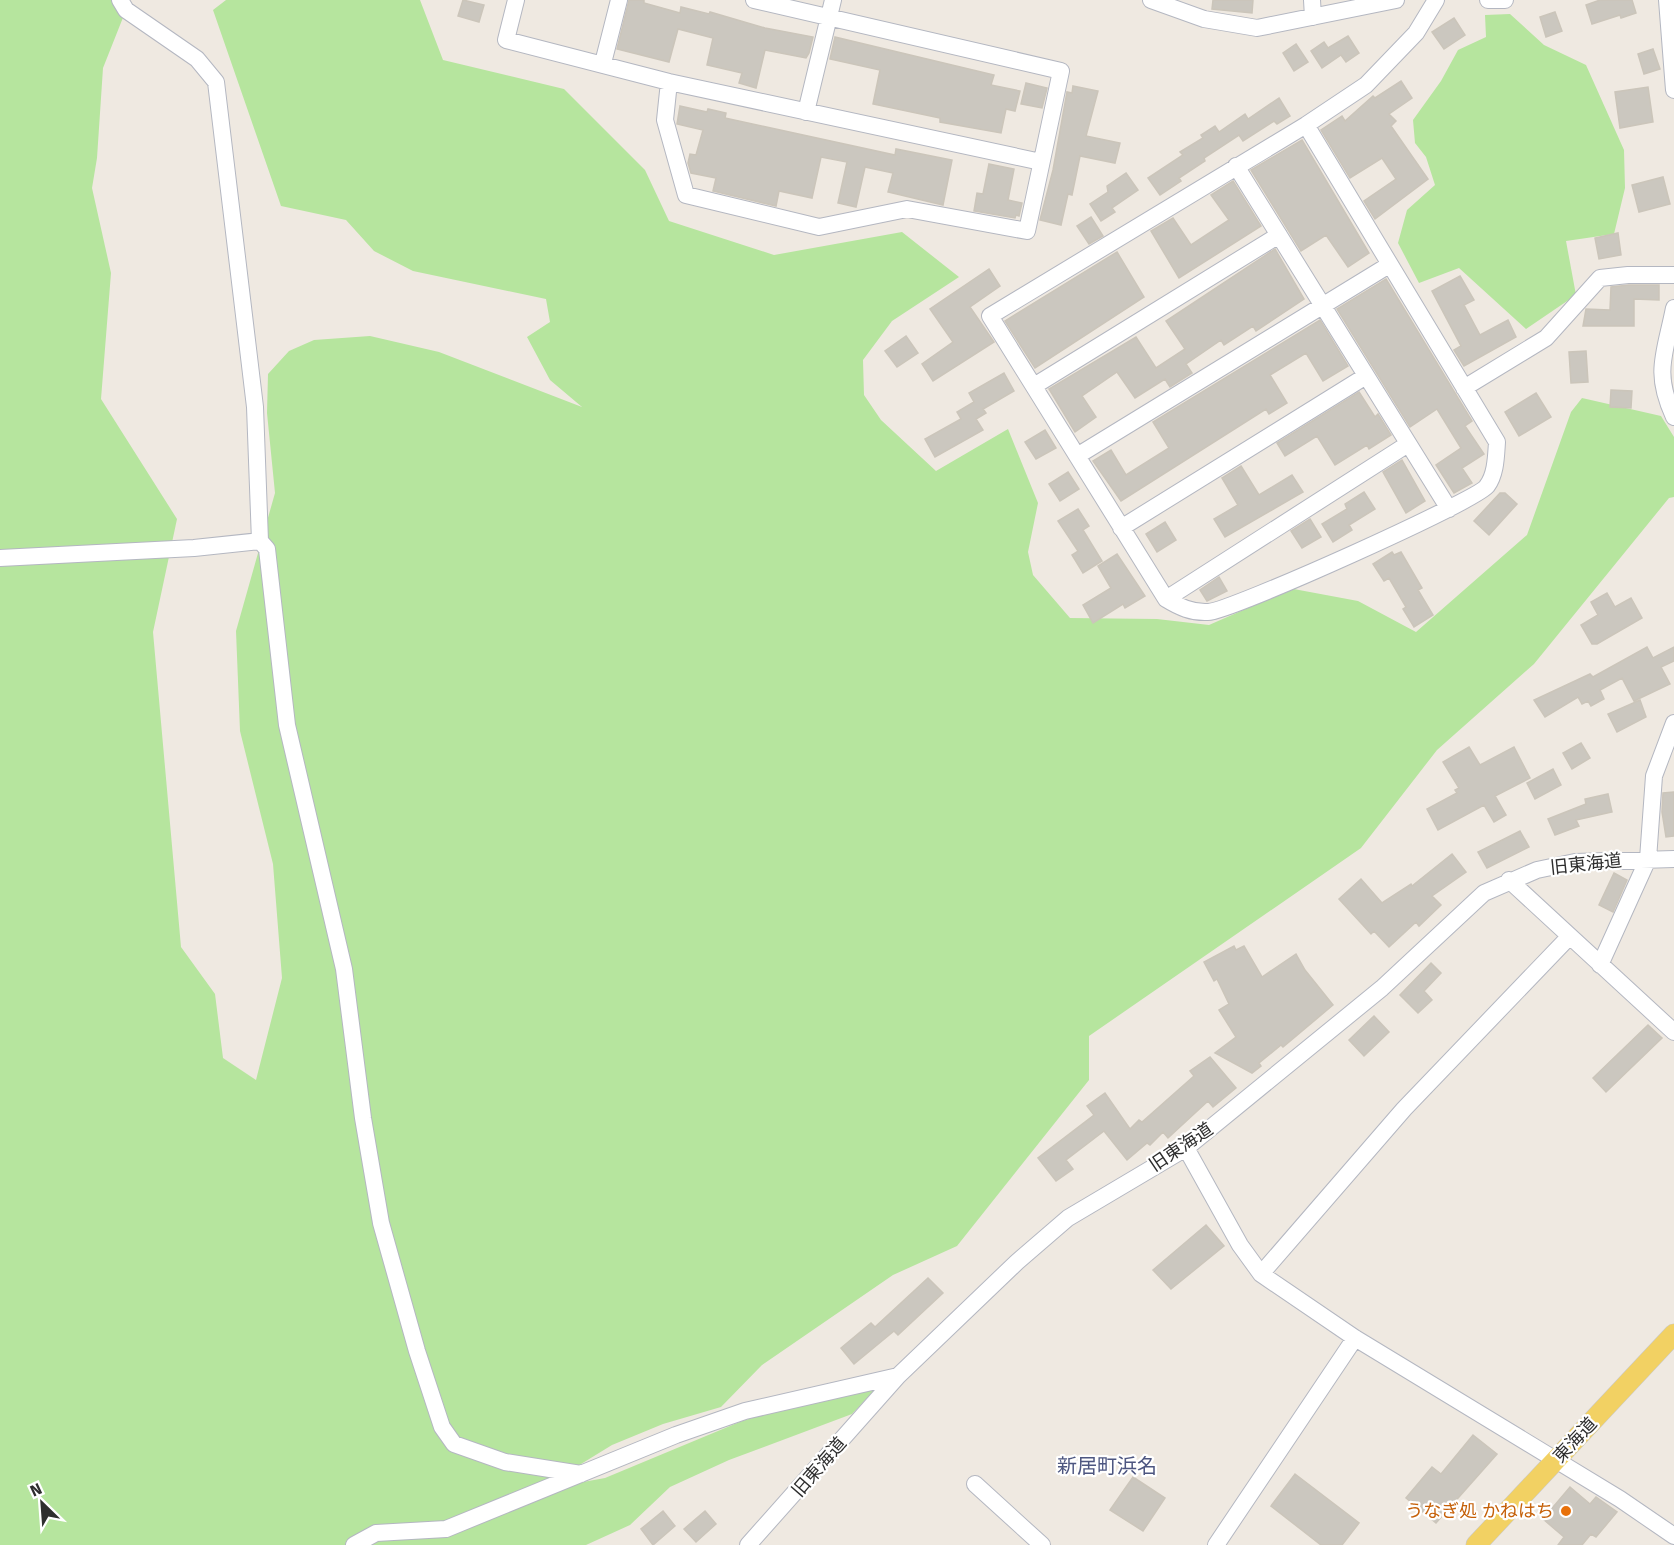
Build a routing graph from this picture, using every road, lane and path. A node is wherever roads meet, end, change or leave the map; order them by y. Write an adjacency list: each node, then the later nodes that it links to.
1 (120, 0): 34 (street)
2 (516, 0): 14 (street)
3 (619, 0): 14 (street)
4 (754, 0): 13 (street)
5 (833, 0): 13 (street)
6 (1151, 0): 12 (street)
7 (1396, 0): 12 (street)
8 (1436, 0): 18 (street)
9 (1488, 0): 10 (street)
10 (1505, 0)
11 (1667, 0): 16 (street)
12 (1313, 8)
13 (829, 17): 17 (street); 19 (street)
14 (603, 63): 15 (street)
15 (669, 82): 17 (street); 19 (street)
16 (1674, 90)
17 (806, 112): 19 (street)
18 (1306, 125): 20 (street); 22 (street)
19 (1041, 162)
20 (1236, 166): 21 (street); 27 (street)
21 (1279, 236): 24 (street); 27 (street)
22 (1389, 265): 24 (street); 28 (street)
23 (1674, 275): 28 (street)
24 (1323, 306): 26 (street); 31 (street)
25 (1674, 308): 29 (street)
26 (1366, 376): 30 (street); 33 (street)
27 (1034, 386): 31 (street)
28 (1464, 388): 32 (street)
29 (1674, 417)
30 (1408, 444): 32 (street); 36 (street)
31 (1077, 456): 33 (street)
32 (1449, 509): 36 (street)
33 (1121, 528): 36 (street)
34 (260, 541): 35 (street); 50 (street)
35 (0, 558)
36 (1166, 599)
37 (1674, 723): 38 (street)
38 (1648, 859): 39 (street, 旧東海道); 40 (street, 旧東海道); 42 (street)
39 (1674, 859)
40 (1509, 880): 41 (street); 44 (street, 旧東海道)
41 (1569, 937): 42 (street); 45 (street)
42 (1600, 965): 43 (street)
43 (1674, 1032)
44 (1186, 1148): 45 (street); 48 (street, 旧東海道)
45 (1261, 1274): 47 (street)
46 (1674, 1334): 49 (main road, 東海道)
47 (1355, 1338): 49 (street); 56 (street)
48 (898, 1376): 50 (street); 54 (street, 旧東海道)
49 (1557, 1460): 52 (street); 57 (main road, 東海道)
50 (581, 1474): 53 (street)
51 (975, 1484): 55 (street)
52 (1674, 1536)
53 (354, 1545)
54 (748, 1545)
55 (1042, 1545)
56 (1215, 1545)
57 (1476, 1545)

